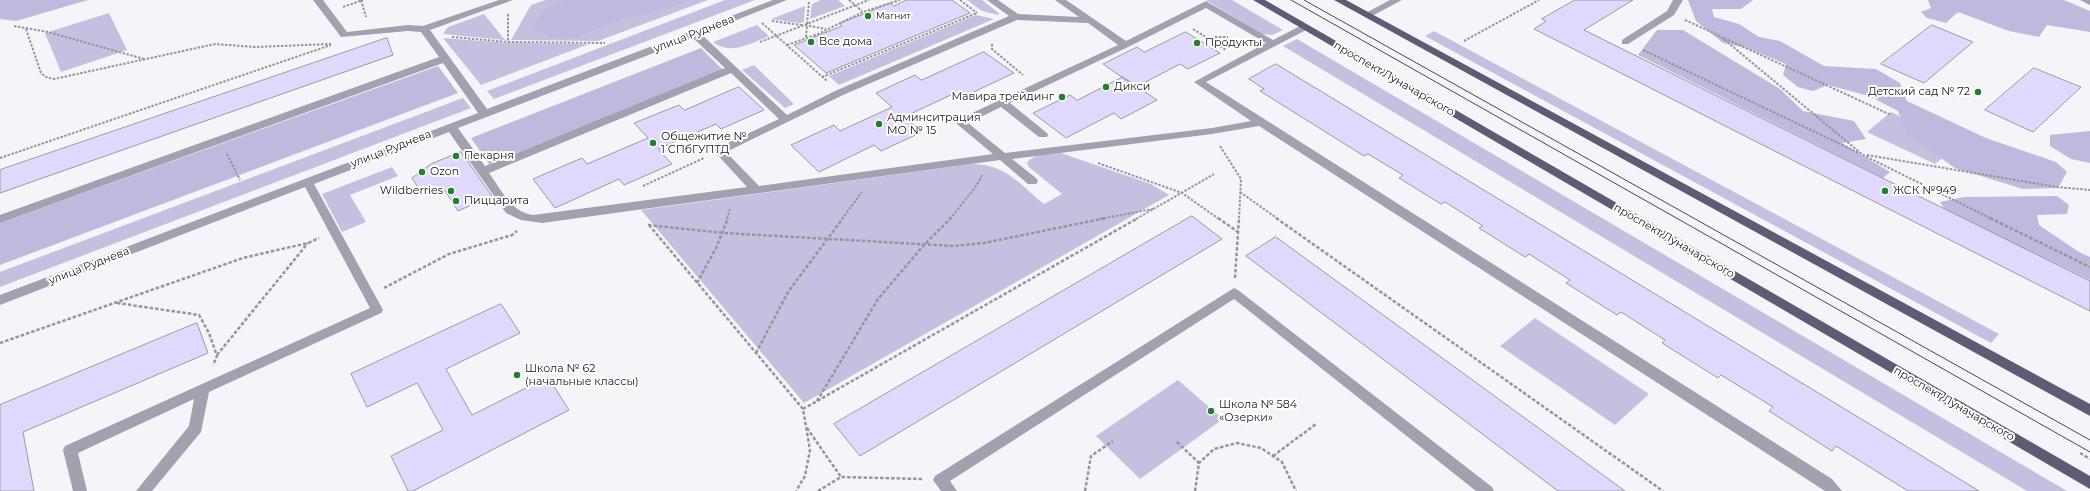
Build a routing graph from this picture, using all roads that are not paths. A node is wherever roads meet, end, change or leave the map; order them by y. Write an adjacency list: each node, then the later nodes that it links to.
1 (318, 0): 16 (street)
2 (782, 0): 17 (street, улица Руднева)
3 (992, 0): 13 (street)
4 (1060, 0): 14 (street)
5 (1258, 0): 15 (main road, проспект Луначарского)
6 (1339, 0): 12 (main road)
7 (1397, 0): 12 (street)
8 (1678, 0): 18 (street)
9 (2085, 0): 10 (street)
10 (2090, 2)
11 (508, 3): 16 (street)
12 (1367, 15): 37 (main road)
13 (1016, 17): 14 (street); 25 (street)
14 (1090, 20): 20 (street)
15 (1304, 27): 19 (street); 38 (main road, проспект Луначарского)
16 (426, 32): 21 (street)
17 (695, 34): 22 (street); 24 (street, улица Руднева)
18 (1625, 42)
19 (1272, 43): 20 (street); 26 (street)
20 (1125, 45): 23 (street)
21 (444, 59): 24 (street); 34 (street)
22 (732, 69): 25 (street); 30 (street)
23 (1002, 103): 28 (street); 29 (street)
24 (484, 113): 27 (street, улица Руднева)
25 (786, 120): 33 (street)
26 (1260, 123): 29 (street); 43 (street)
27 (451, 126): 30 (street); 31 (street, улица Руднева)
28 (1043, 135)
29 (1002, 156): 32 (street); 33 (street)
30 (483, 171): 33 (street)
31 (307, 181): 35 (street, улица Руднева); 36 (street)
32 (1032, 181)
33 (756, 190)
34 (0, 219)
35 (0, 300)
36 (204, 390): 39 (street); 40 (street)
37 (2090, 411)
38 (2090, 483)
39 (80, 491)
40 (143, 491)
41 (950, 491): 42 (street)
42 (1487, 491)
43 (1836, 491)

